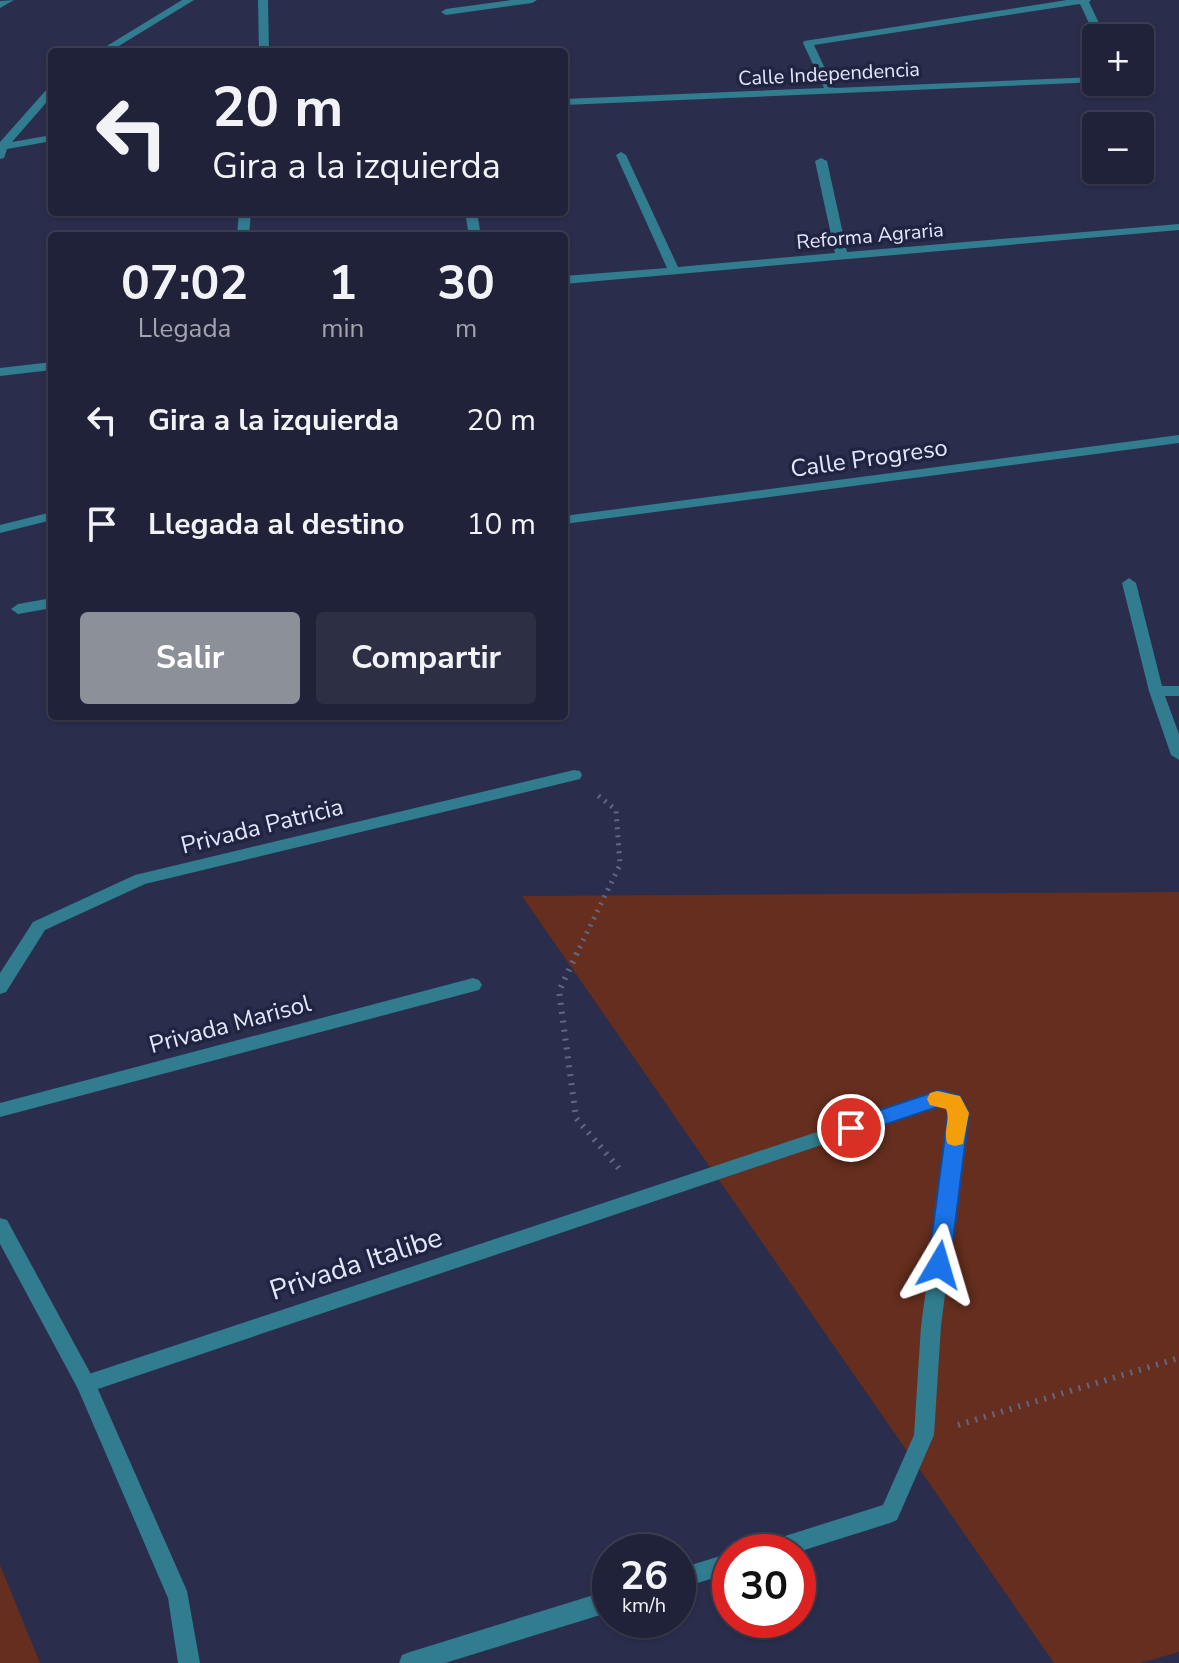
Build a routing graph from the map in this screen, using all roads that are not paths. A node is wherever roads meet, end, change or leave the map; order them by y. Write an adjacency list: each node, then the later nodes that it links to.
1 (9, 0): 6 (street)
2 (189, 0): 9 (street)
3 (263, 0): 10 (street)
4 (532, 0): 7 (street)
5 (1084, 0): 8 (street); 12 (street)
6 (0, 5)
7 (446, 12)
8 (1095, 24)
9 (109, 48)
10 (264, 48)
11 (1082, 81): 12 (street, Calle Independencia)
12 (831, 92): 14 (street, Calle Independencia)
13 (48, 95): 16 (street)
14 (568, 102)
15 (48, 139): 16 (street)
16 (1, 149)
17 (621, 155): 21 (street)
18 (821, 161): 20 (street)
19 (1179, 227): 20 (street, Reforma Agraria)
20 (842, 257): 21 (street, Reforma Agraria)
21 (674, 271): 22 (street, Reforma Agraria)
22 (568, 280)
23 (48, 366): 24 (street)
24 (0, 372)
25 (1179, 439): 27 (street, Calle Progreso)
26 (48, 517): 28 (street)
27 (568, 519)
28 (0, 529)
29 (1129, 583): 32 (street)
30 (48, 604): 31 (street)
31 (18, 609)
32 (1156, 691): 33 (street); 34 (street)
33 (1179, 691)
34 (1179, 755)
35 (574, 775): 37 (street, Privada Patricia)
36 (473, 985): 38 (street, Privada Marisol)
37 (0, 987)
38 (0, 1110)
39 (0, 1226): 40 (street)
40 (86, 1384): 41 (street, Privada Italibe); 43 (street)
41 (816, 1536)
42 (592, 1607): 44 (street)
43 (189, 1663)
44 (410, 1663)

